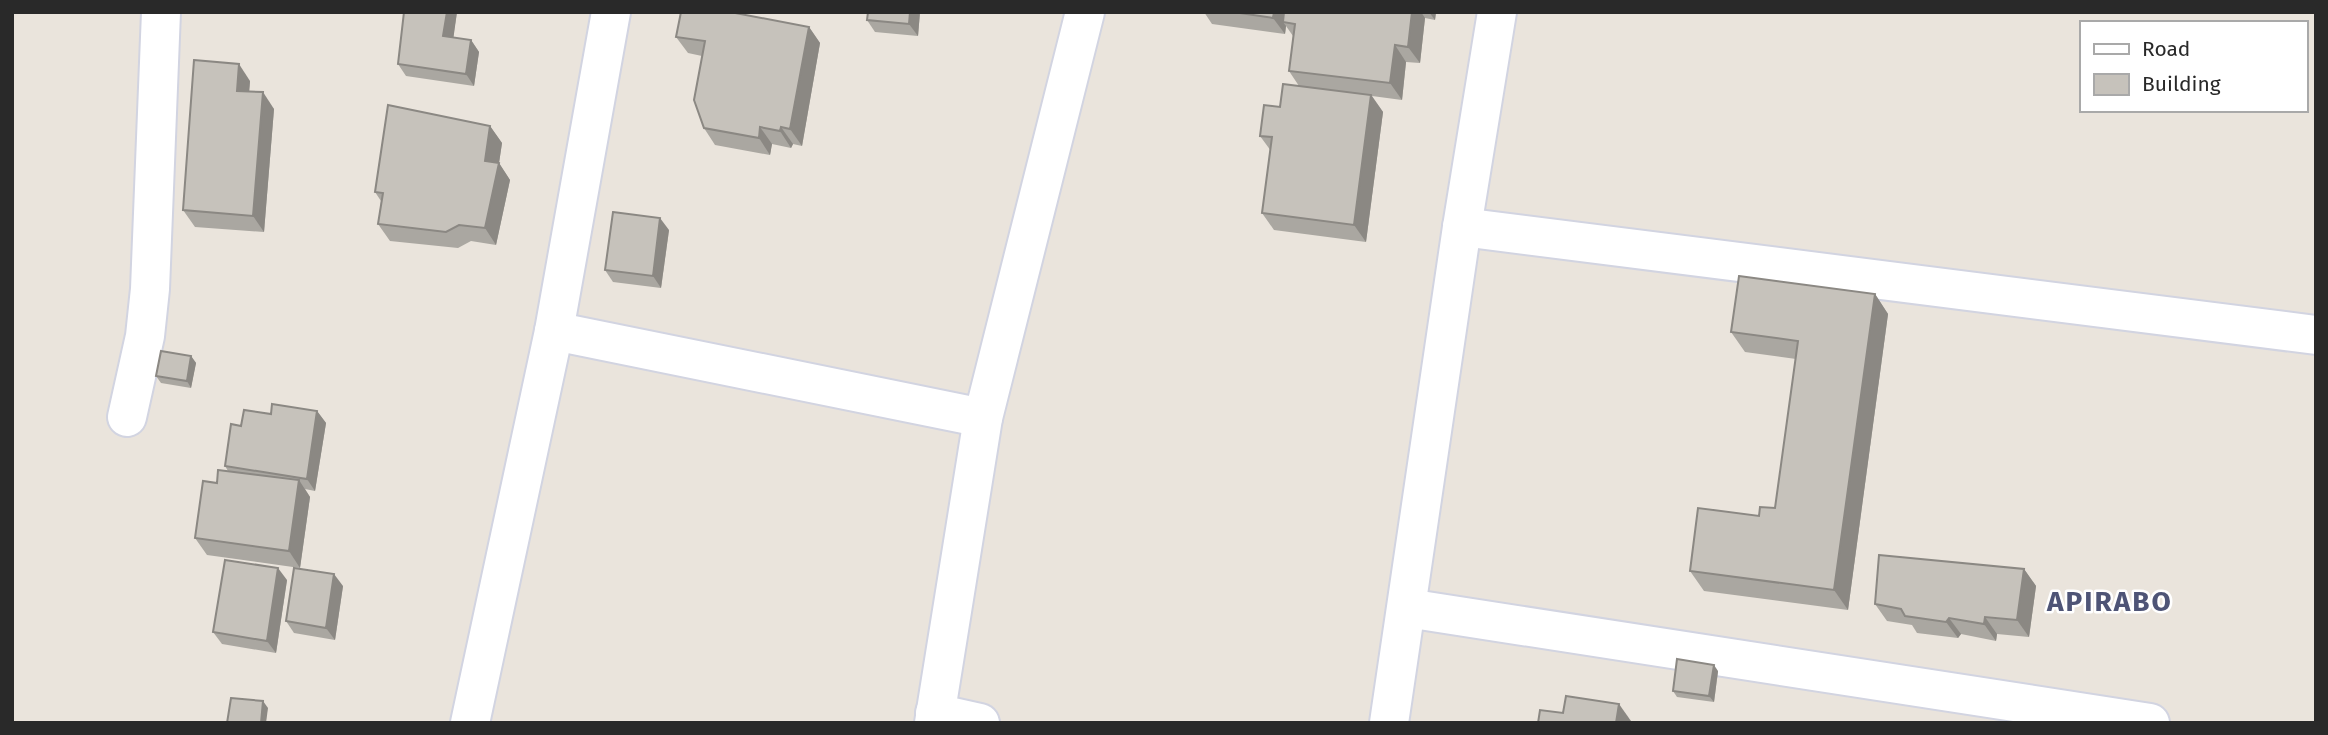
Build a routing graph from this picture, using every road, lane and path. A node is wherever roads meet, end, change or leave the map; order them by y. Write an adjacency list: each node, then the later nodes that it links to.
1 (161, 12): 8 (street)
2 (611, 12): 6 (street)
3 (1085, 12): 9 (street)
4 (1497, 12): 5 (street)
5 (1462, 227): 7 (street); 10 (street)
6 (554, 331): 9 (street); 12 (street)
7 (2316, 335)
8 (127, 417)
9 (983, 418): 11 (street)
10 (1407, 608): 14 (street); 15 (street)
11 (935, 718): 13 (street)
12 (470, 723)
13 (981, 723)
14 (1389, 723)
15 (2150, 723)

